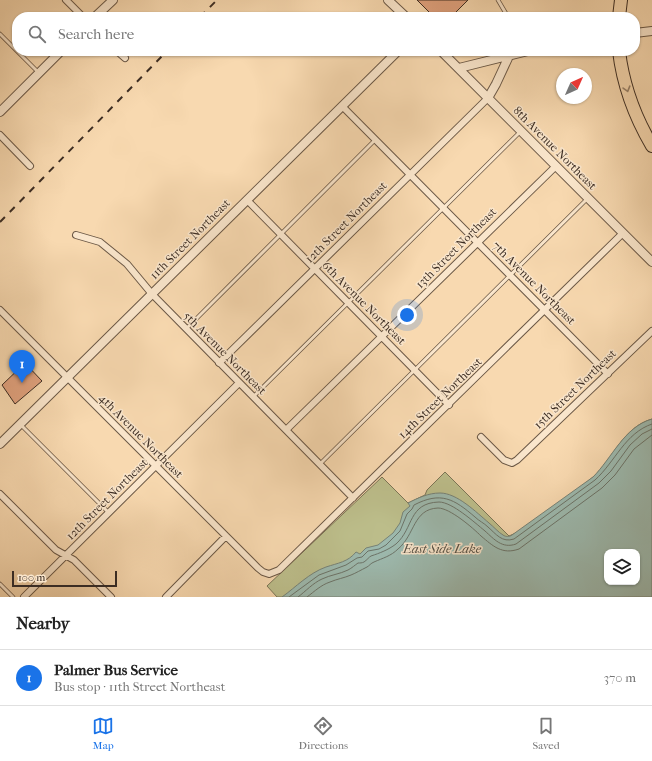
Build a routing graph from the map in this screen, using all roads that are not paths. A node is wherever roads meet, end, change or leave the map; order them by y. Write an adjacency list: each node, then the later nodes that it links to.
1 (66, 0): 6 (street)
2 (113, 0): 7 (street)
3 (388, 0): 8 (street)
4 (498, 0): 9 (lane)
5 (621, 0): 10 (highway)
6 (78, 12)
7 (100, 12)
8 (401, 12)
9 (505, 12)
10 (620, 12)
11 (652, 31): 12 (street)
12 (640, 32)
13 (0, 34): 14 (lane)
14 (12, 46)
15 (22, 56): 22 (lane)
16 (56, 56): 22 (street)
17 (393, 56): 25 (street, 11th Street Northeast)
18 (446, 56): 21 (street, 8th Avenue Northeast)
19 (509, 56): 21 (street); 23 (street)
20 (620, 56): 31 (highway, one-way to 31)
21 (458, 68): 24 (street, 8th Avenue Northeast)
22 (39, 73): 27 (street)
23 (496, 84): 24 (street); 26 (street)
24 (488, 98): 26 (street, 8th Avenue Northeast); 34 (street, 12th Street Northeast)
25 (342, 106): 30 (street, 7th Avenue Northeast); 36 (street, 11th Street Northeast)
26 (497, 107): 28 (street, 8th Avenue Northeast)
27 (0, 112)
28 (521, 132): 33 (street, 8th Avenue Northeast); 37 (lane)
29 (0, 135): 32 (street)
30 (375, 140): 34 (street, 7th Avenue Northeast); 39 (lane)
31 (652, 146)
32 (30, 166)
33 (556, 166): 35 (street, 8th Avenue Northeast); 41 (street, 13th Street Northeast)
34 (410, 174): 37 (street, 7th Avenue Northeast); 43 (street, 12th Street Northeast)
35 (588, 198): 38 (street, 8th Avenue Northeast); 44 (lane)
36 (247, 200): 39 (street, 6th Avenue Northeast); 45 (street, 11th Street Northeast)
37 (443, 208): 41 (street, 7th Avenue Northeast); 46 (lane)
38 (623, 233): 42 (street, 8th Avenue Northeast); 48 (street, 14th Street Northeast)
39 (280, 234): 43 (street, 6th Avenue Northeast); 49 (lane)
40 (76, 235): 45 (street, 5th Avenue Northeast)
41 (477, 242): 44 (street, 7th Avenue Northeast); 51 (street, 13th Street Northeast)
42 (652, 262)
43 (314, 269): 46 (street, 6th Avenue Northeast); 52 (street, 12th Street Northeast)
44 (511, 276): 48 (street, 7th Avenue Northeast); 53 (lane)
45 (152, 294): 49 (street, 5th Avenue Northeast); 55 (street, 11th Street Northeast)
46 (348, 302): 51 (street, 6th Avenue Northeast); 57 (lane)
47 (0, 310): 55 (street, 4th Avenue Northeast)
48 (545, 310): 54 (street, 7th Avenue Northeast); 58 (street, 14th Street Northeast)
49 (186, 329): 52 (street, 5th Avenue Northeast)
50 (652, 331): 54 (street, 15th Street Northeast)
51 (382, 337): 53 (street, 6th Avenue Northeast); 60 (street, 13th Street Northeast)
52 (220, 363): 56 (street, 5th Avenue Northeast)
53 (415, 370): 58 (street, 6th Avenue Northeast); 63 (lane)
54 (608, 374): 61 (street, 15th Street Northeast)
55 (67, 378): 59 (street, 11th Street Northeast); 64 (street, 4th Avenue Northeast)
56 (239, 383): 57 (street, 5th Avenue Northeast); 64 (street, 12th Street Northeast)
57 (253, 397): 60 (street, 5th Avenue Northeast)
58 (449, 405): 66 (street, 14th Street Northeast)
59 (20, 424): 62 (street, 11th Street Northeast); 67 (lane)
60 (286, 430): 63 (street, 5th Avenue Northeast)
61 (481, 437)
62 (0, 444)
63 (320, 464): 66 (street, 5th Avenue Northeast)
64 (156, 466): 67 (street, 12th Street Northeast); 68 (street, 4th Avenue Northeast)
65 (0, 494): 69 (street)
66 (354, 498): 70 (street, 14th Street Northeast)
67 (109, 513): 69 (street, 12th Street Northeast)
68 (226, 536): 70 (street, 4th Avenue Northeast); 75 (street)
69 (65, 556): 73 (street, 12th Street Northeast); 74 (street)
70 (269, 574)
71 (0, 584): 72 (lane)
72 (13, 597)
73 (24, 597)
74 (111, 597)
75 (166, 597)

